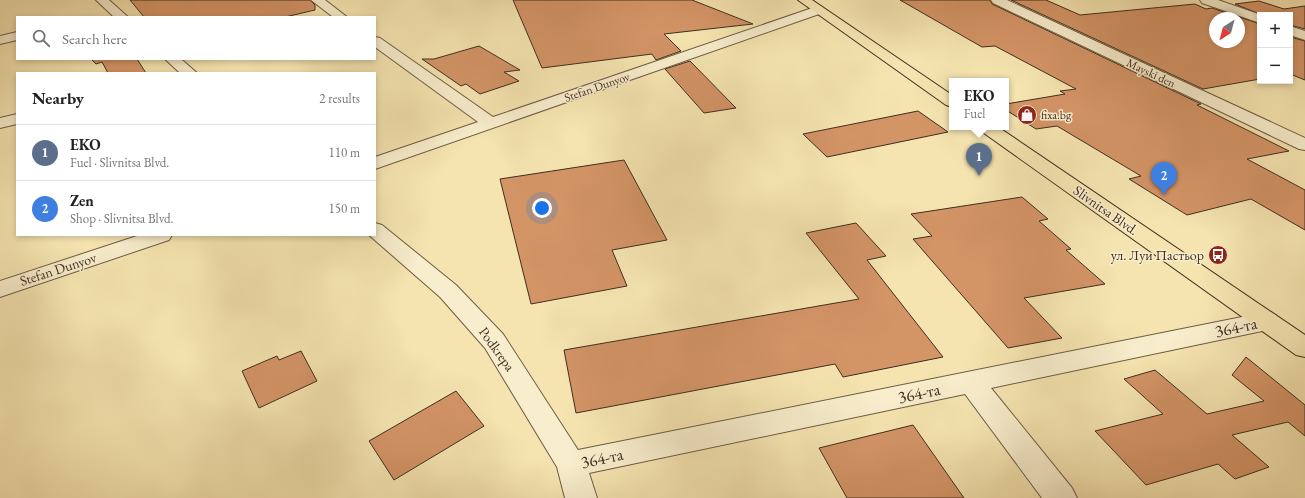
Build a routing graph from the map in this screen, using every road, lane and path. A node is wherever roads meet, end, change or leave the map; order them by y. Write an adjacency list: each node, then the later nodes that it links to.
1 (102, 0): 7 (street)
2 (318, 0): 8 (street)
3 (804, 0): 6 (main road)
4 (997, 0): 22 (street, Mayski den)
5 (1206, 0): 9 (street)
6 (818, 10): 17 (main road); 20 (street, Stefan Dunyov)
7 (116, 16)
8 (340, 16)
9 (1257, 18)
10 (1293, 31): 12 (street)
11 (16, 36): 13 (street)
12 (1305, 36)
13 (0, 40)
14 (376, 42): 20 (street)
15 (173, 60): 16 (street)
16 (188, 72)
17 (949, 100)
18 (16, 119): 19 (street)
19 (0, 123)
20 (491, 123): 23 (street, Stefan Dunyov)
21 (992, 130): 27 (main road, Slivnitsa Blvd.)
22 (1305, 145)
23 (376, 163)
24 (376, 230): 30 (street, Podkrepa)
25 (158, 236): 26 (street, Stefan Dunyov)
26 (0, 289)
27 (1267, 321): 28 (main road, Slivnitsa Blvd.); 29 (street, 364-та)
28 (1305, 348)
29 (972, 382): 30 (street, 364-та); 32 (street)
30 (571, 464): 31 (street, Podkrepa)
31 (581, 498)
32 (1061, 498)

